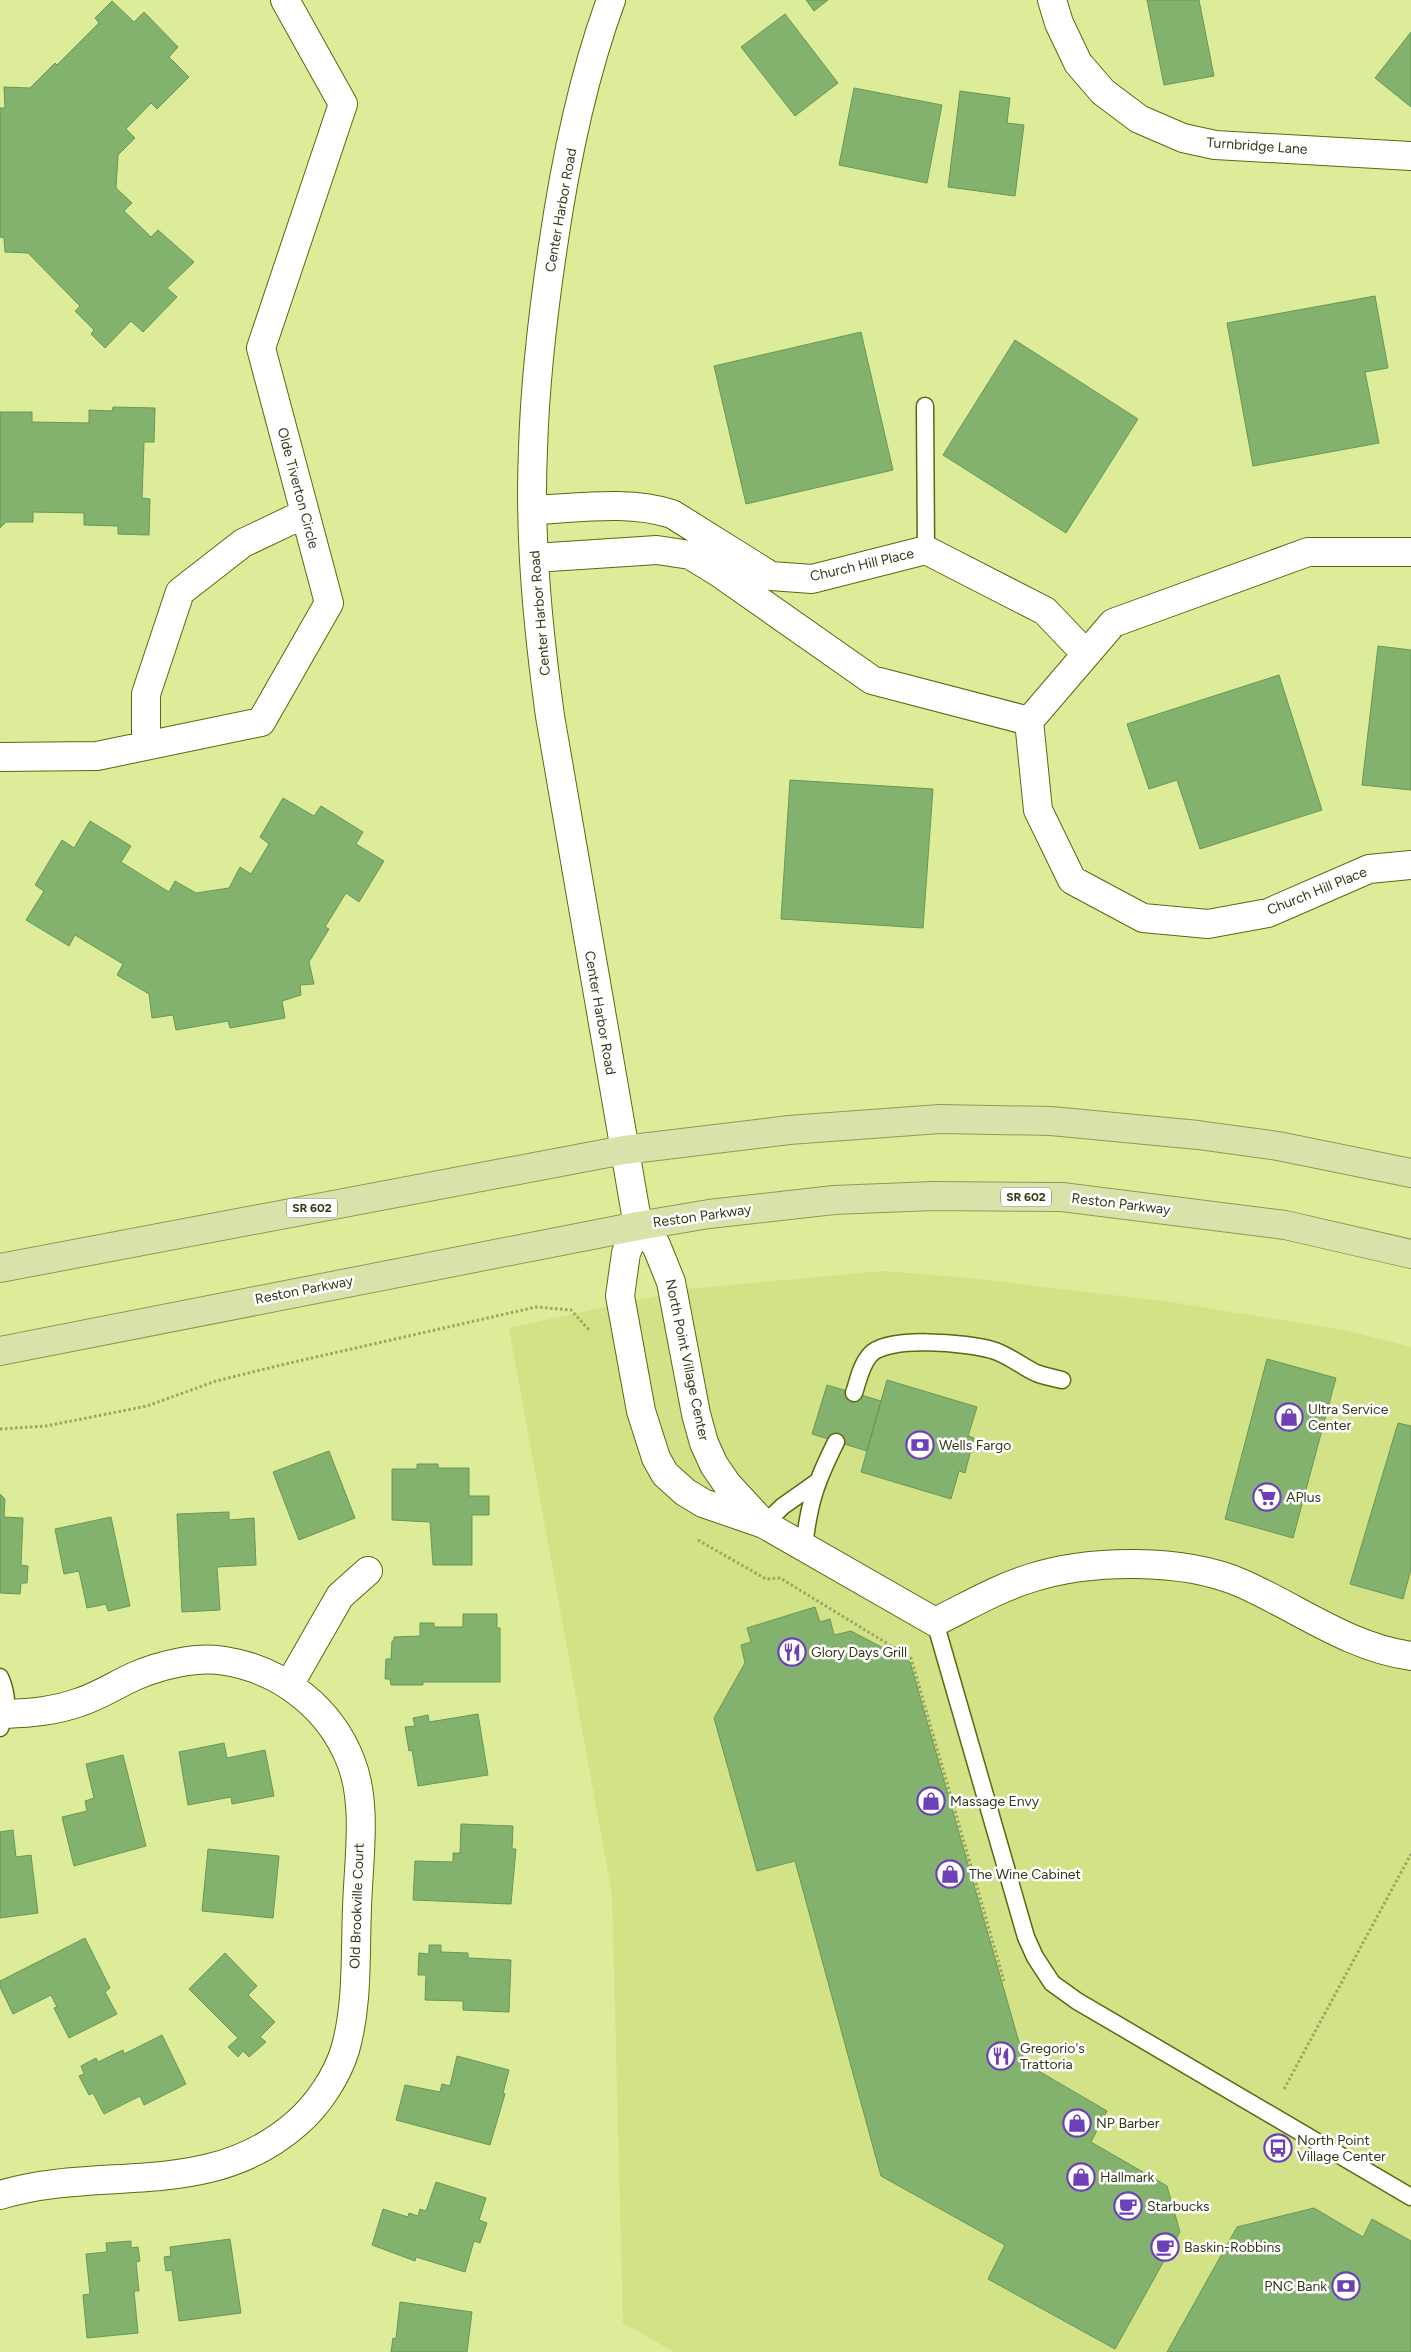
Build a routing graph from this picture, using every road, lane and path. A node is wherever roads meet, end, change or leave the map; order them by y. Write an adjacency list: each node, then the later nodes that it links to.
1 (285, 0): 7 (street, Olde Tiverton Circle)
2 (611, 0): 6 (street, Center Harbor Road)
3 (1052, 0): 4 (street, Turnbridge Lane)
4 (1411, 156)
5 (924, 406): 8 (lane)
6 (534, 510): 8 (street, Church Hill Place); 10 (street, Center Harbor Road)
7 (304, 514): 13 (street); 13 (street, Olde Tiverton Circle)
8 (926, 550): 11 (street, Church Hill Place)
9 (1411, 552): 11 (street)
10 (534, 558): 12 (street); 16 (street, Center Harbor Road)
11 (1086, 654): 12 (street)
12 (1029, 721): 15 (street, Church Hill Place)
13 (146, 746): 14 (street, Olde Tiverton Circle)
14 (0, 757)
15 (1411, 865)
16 (624, 1150): 17 (main road, SR 602); 18 (street, Center Harbor Road); 20 (main road, SR 602)
17 (1411, 1173)
18 (638, 1226): 19 (main road, Reston Parkway / SR 602); 22 (main road, Reston Parkway / SR 602); 28 (street, North Point Village Center); 28 (street, North Point Village Center)
19 (1411, 1254)
20 (0, 1268)
21 (571, 1310): 25 (path)
22 (0, 1350)
23 (1062, 1380): 24 (lane)
24 (854, 1393)
25 (0, 1430)
26 (836, 1442): 27 (lane)
27 (817, 1482): 28 (lane); 29 (lane)
28 (764, 1524): 29 (street, North Point Village Center)
29 (804, 1547): 32 (street, North Point Village Center)
30 (368, 1571): 35 (street)
31 (766, 1579): 38 (path)
32 (935, 1622): 33 (street); 39 (lane)
33 (1411, 1656)
34 (0, 1677): 36 (lane)
35 (289, 1685): 36 (street, Old Brookville Court); 40 (street, Old Brookville Court)
36 (3, 1721)
37 (1411, 1854): 39 (path)
38 (1004, 1981)
39 (1270, 2115): 41 (lane)
40 (0, 2195)
41 (1411, 2197)

